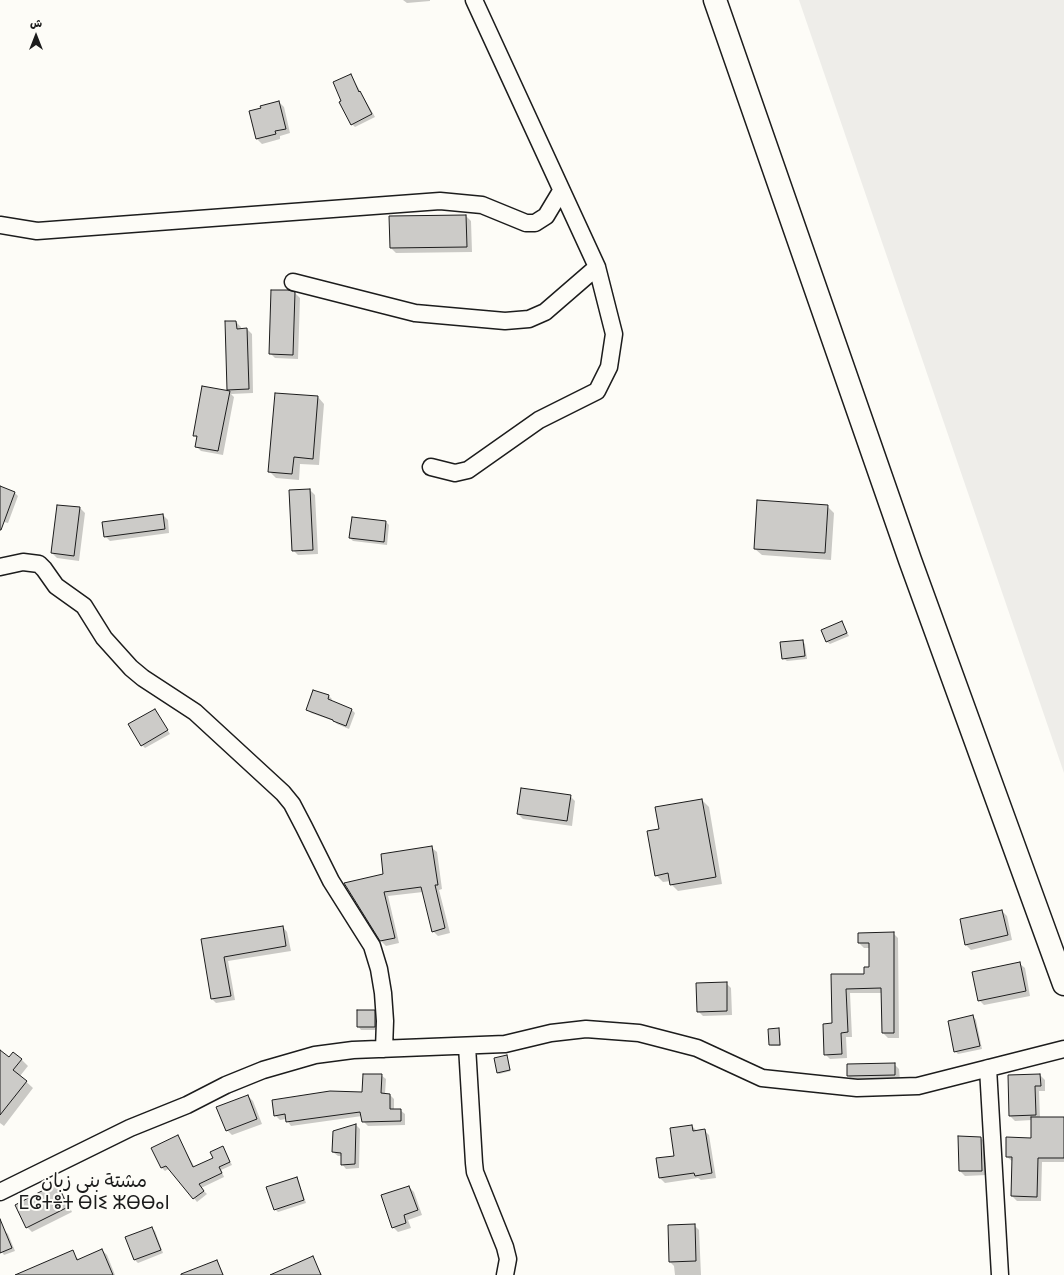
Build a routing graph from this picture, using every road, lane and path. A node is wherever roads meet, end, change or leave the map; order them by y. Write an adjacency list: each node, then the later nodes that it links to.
1 (474, 0): 3 (street)
2 (715, 0): 9 (main road)
3 (561, 191): 4 (street); 5 (street)
4 (0, 225)
5 (597, 267): 6 (street); 7 (street)
6 (293, 282)
7 (431, 467)
8 (0, 567): 11 (street)
9 (1064, 984)
10 (467, 1046): 11 (street); 13 (street); 15 (street)
11 (384, 1049): 14 (street)
12 (1064, 1049): 13 (street)
13 (988, 1068): 16 (street)
14 (0, 1192)
15 (505, 1275)
16 (1000, 1275)

